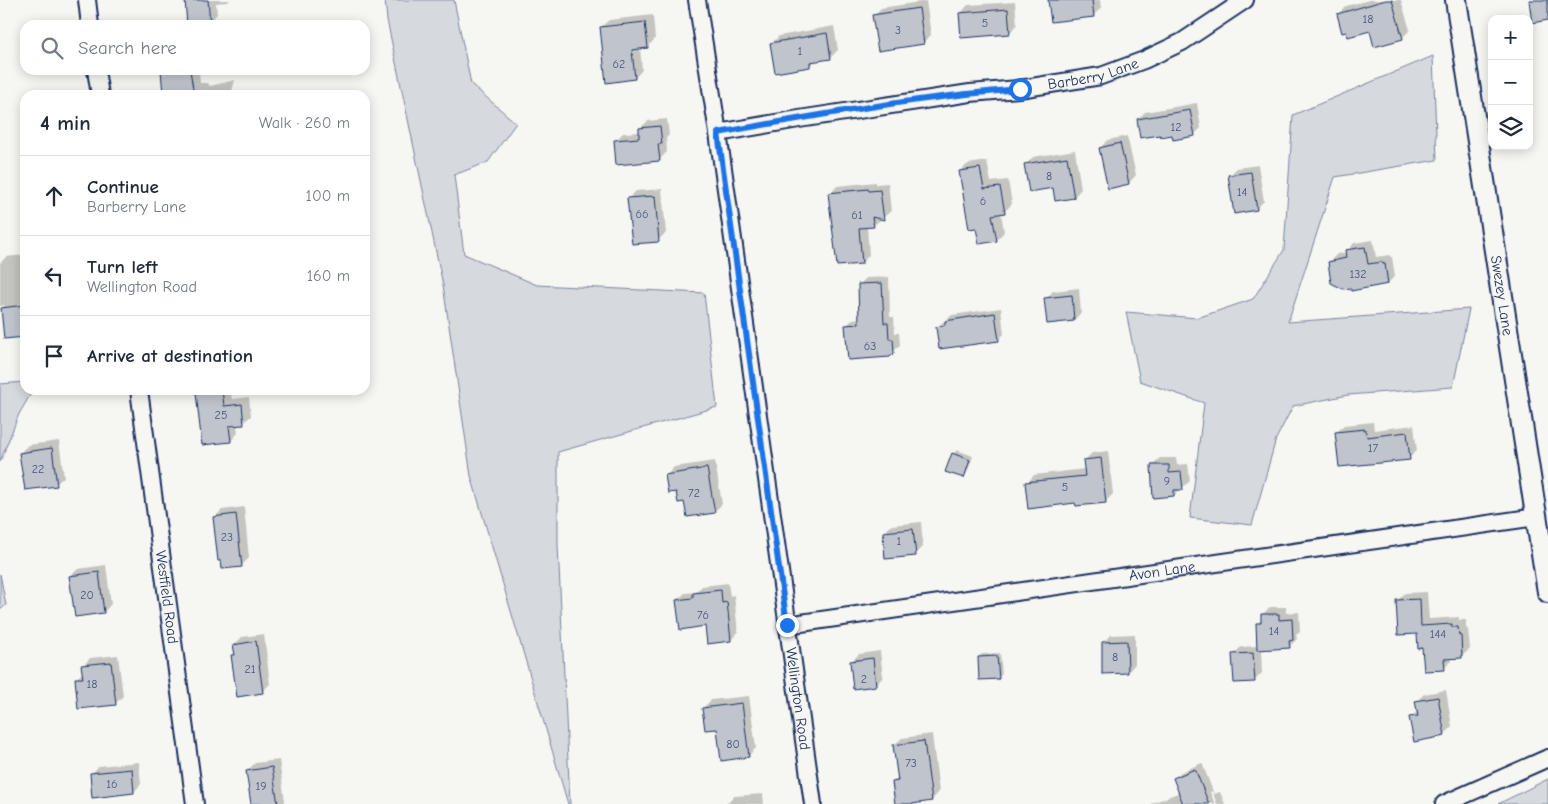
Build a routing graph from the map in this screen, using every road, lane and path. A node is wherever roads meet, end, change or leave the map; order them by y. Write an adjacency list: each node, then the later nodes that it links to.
1 (87, 0): 5 (street)
2 (697, 0): 8 (street, Wellington Road)
3 (1245, 0): 8 (street, Barberry Lane)
4 (1456, 0): 10 (street, Swezey Lane)
5 (89, 20)
6 (97, 75): 7 (street)
7 (99, 90)
8 (718, 133): 12 (street, Wellington Road)
9 (140, 395): 14 (street, Westfield Road)
10 (1536, 517): 11 (street, Swezey Lane); 12 (street, Avon Lane)
11 (1548, 592)
12 (787, 625): 15 (street, Wellington Road)
13 (1548, 758): 16 (street)
14 (195, 804)
15 (813, 804)
16 (1444, 804)

